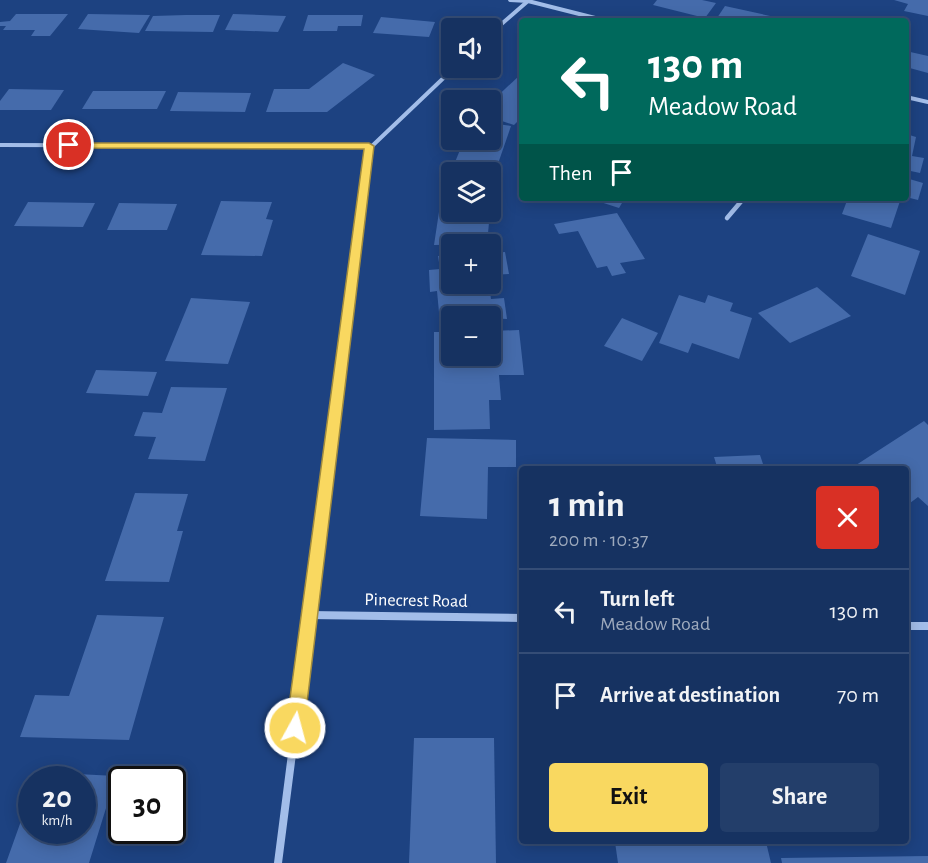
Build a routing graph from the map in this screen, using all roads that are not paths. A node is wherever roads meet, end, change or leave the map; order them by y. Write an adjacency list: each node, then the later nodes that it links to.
1 (510, 0): 2 (street)
2 (528, 1): 3 (street); 4 (street)
3 (595, 18)
4 (501, 24)
5 (443, 78): 9 (street)
6 (909, 98): 7 (street)
7 (928, 102)
8 (0, 145): 9 (street)
9 (369, 146): 12 (street)
10 (741, 201): 11 (street)
11 (727, 218)
12 (309, 615): 13 (street, Pinecrest Road); 16 (street)
13 (519, 618)
14 (909, 626): 15 (street)
15 (928, 626)
16 (278, 863)

